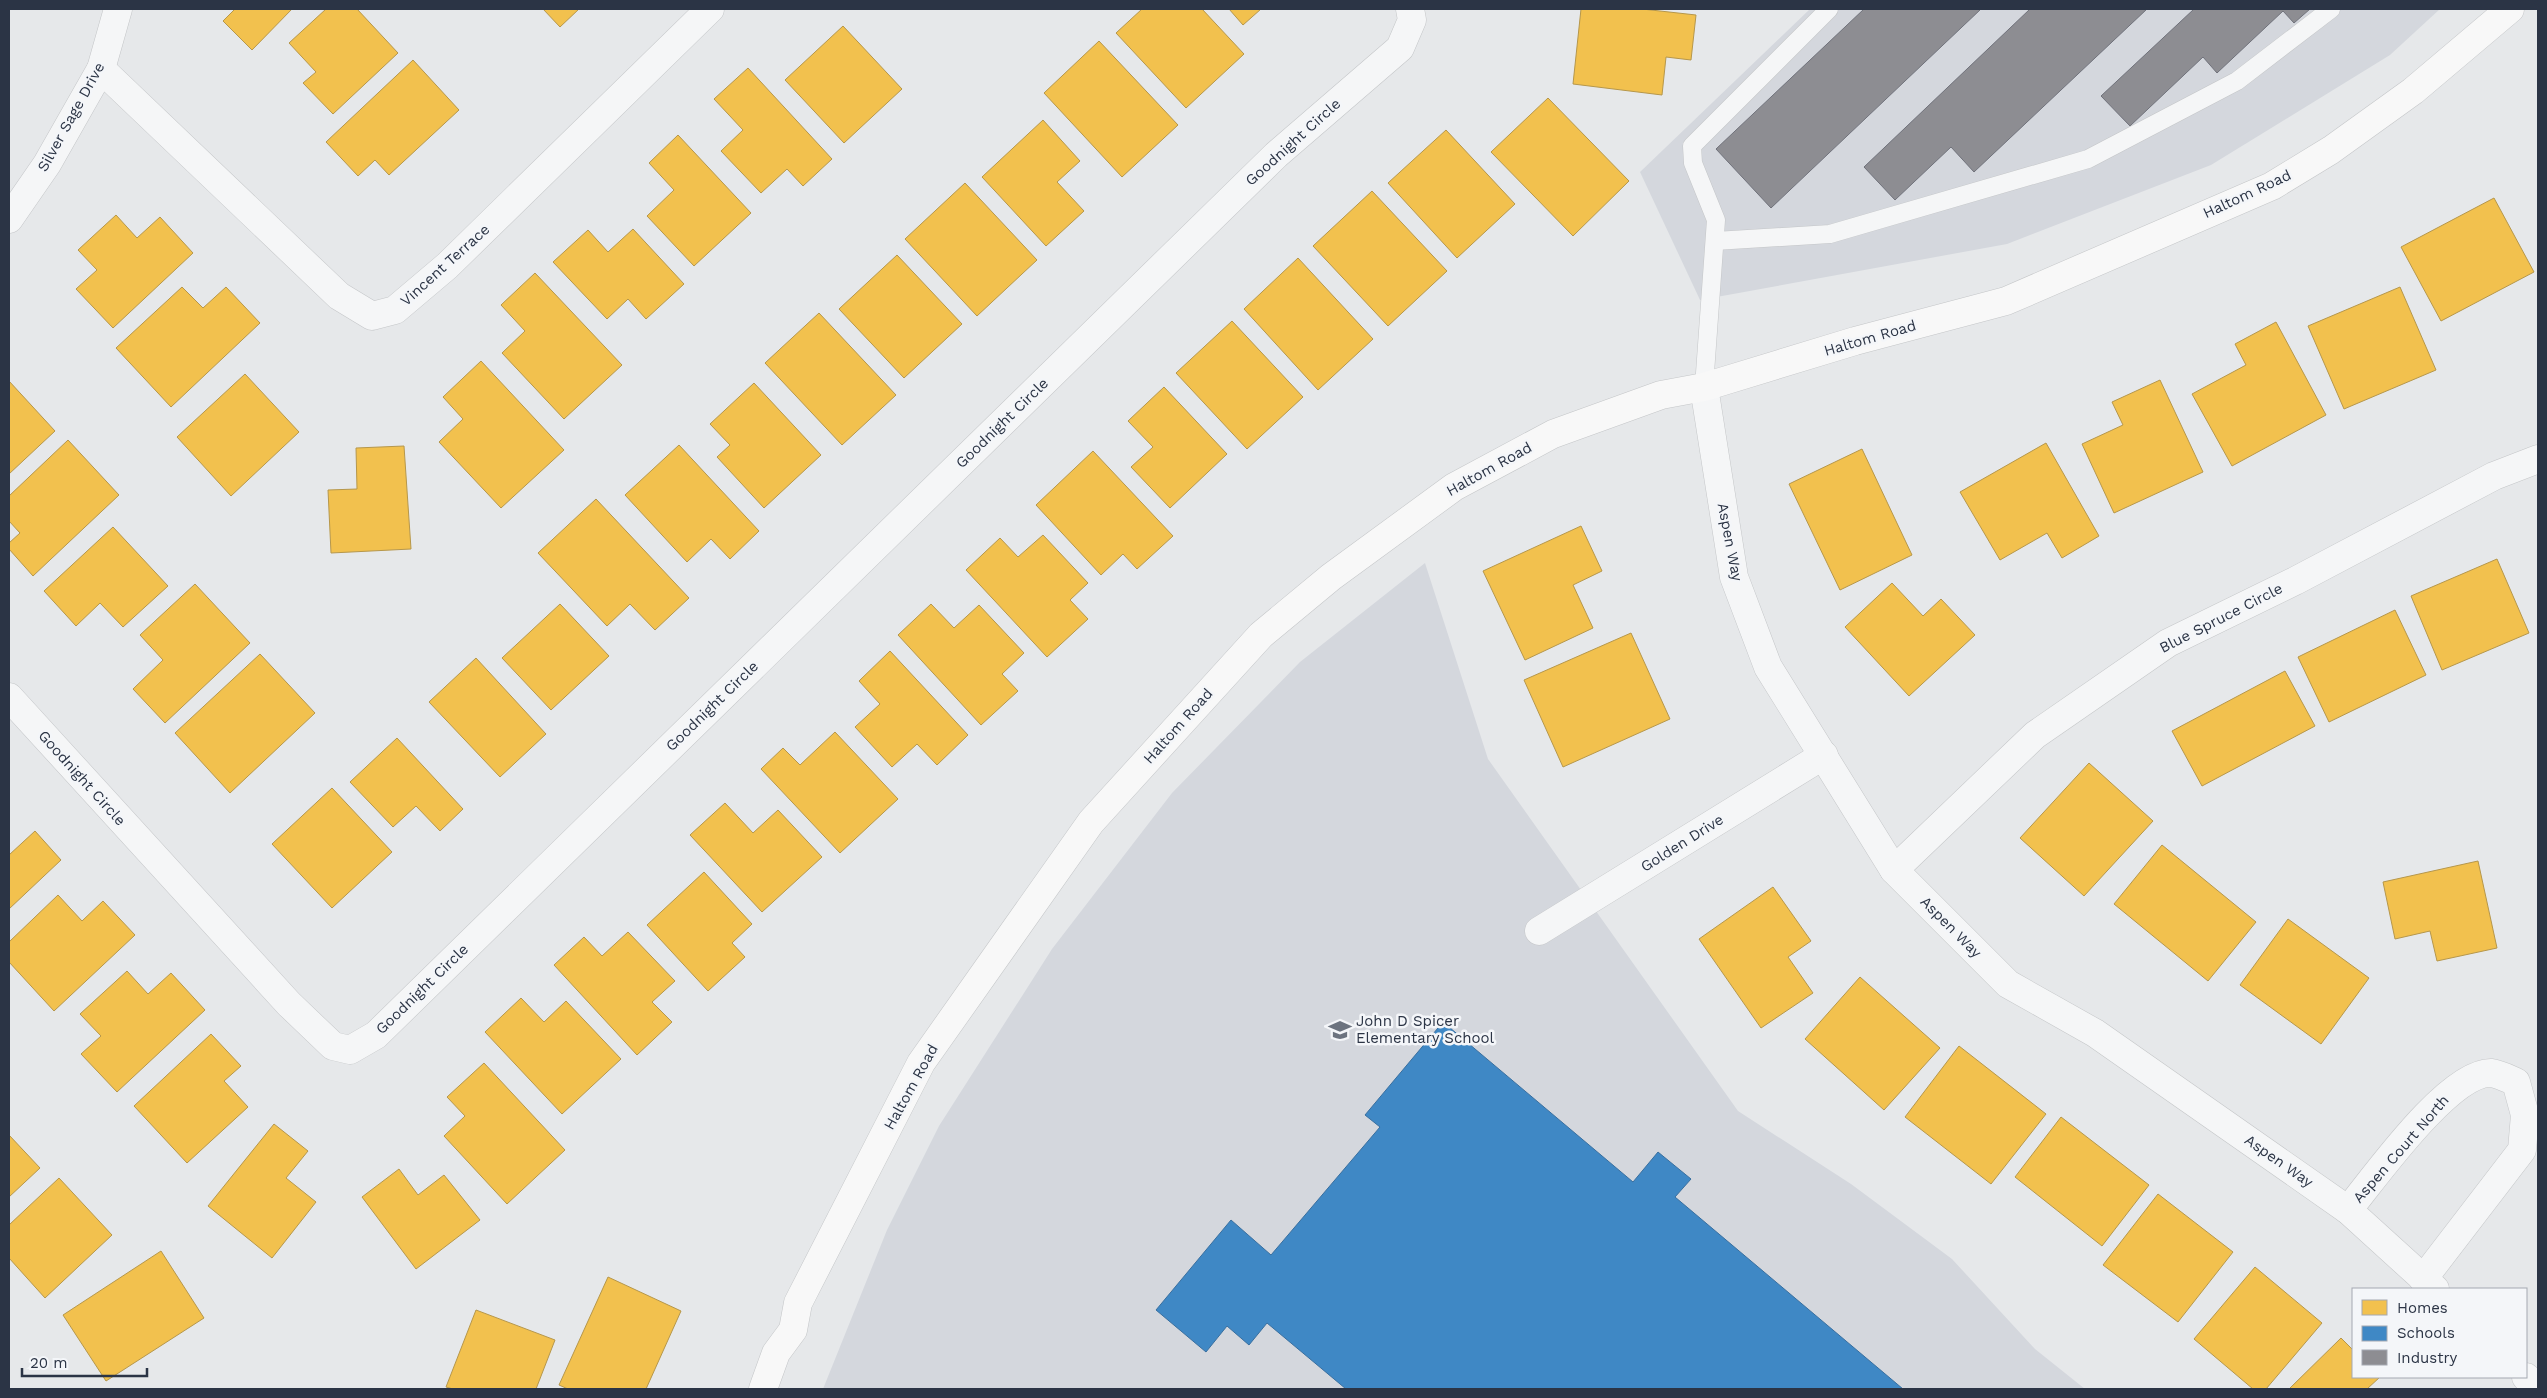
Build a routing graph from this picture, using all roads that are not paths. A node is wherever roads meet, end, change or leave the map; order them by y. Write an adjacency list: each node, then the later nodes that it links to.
1 (118, 9): 7 (street, Silver Sage Drive)
2 (710, 9): 7 (street, Vincent Terrace)
3 (1410, 9): 12 (street, Goodnight Circle)
4 (1829, 9): 9 (lane)
5 (2331, 9): 9 (lane)
6 (2510, 9): 10 (main road, Haltom Road)
7 (101, 69): 8 (street, Silver Sage Drive)
8 (9, 219)
9 (1715, 241): 10 (lane)
10 (1704, 388): 13 (street, Aspen Way); 19 (main road, Haltom Road)
11 (2538, 459): 14 (street, Blue Spruce Circle)
12 (9, 697)
13 (1824, 755): 14 (street, Aspen Way); 15 (street, Golden Drive)
14 (1894, 870): 16 (street, Aspen Way)
15 (1539, 931)
16 (2348, 1210): 17 (street, Aspen Way); 17 (street, Aspen Court North)
17 (2429, 1284)
18 (2527, 1378): 20 (street)
19 (763, 1389)
20 (2537, 1389)

